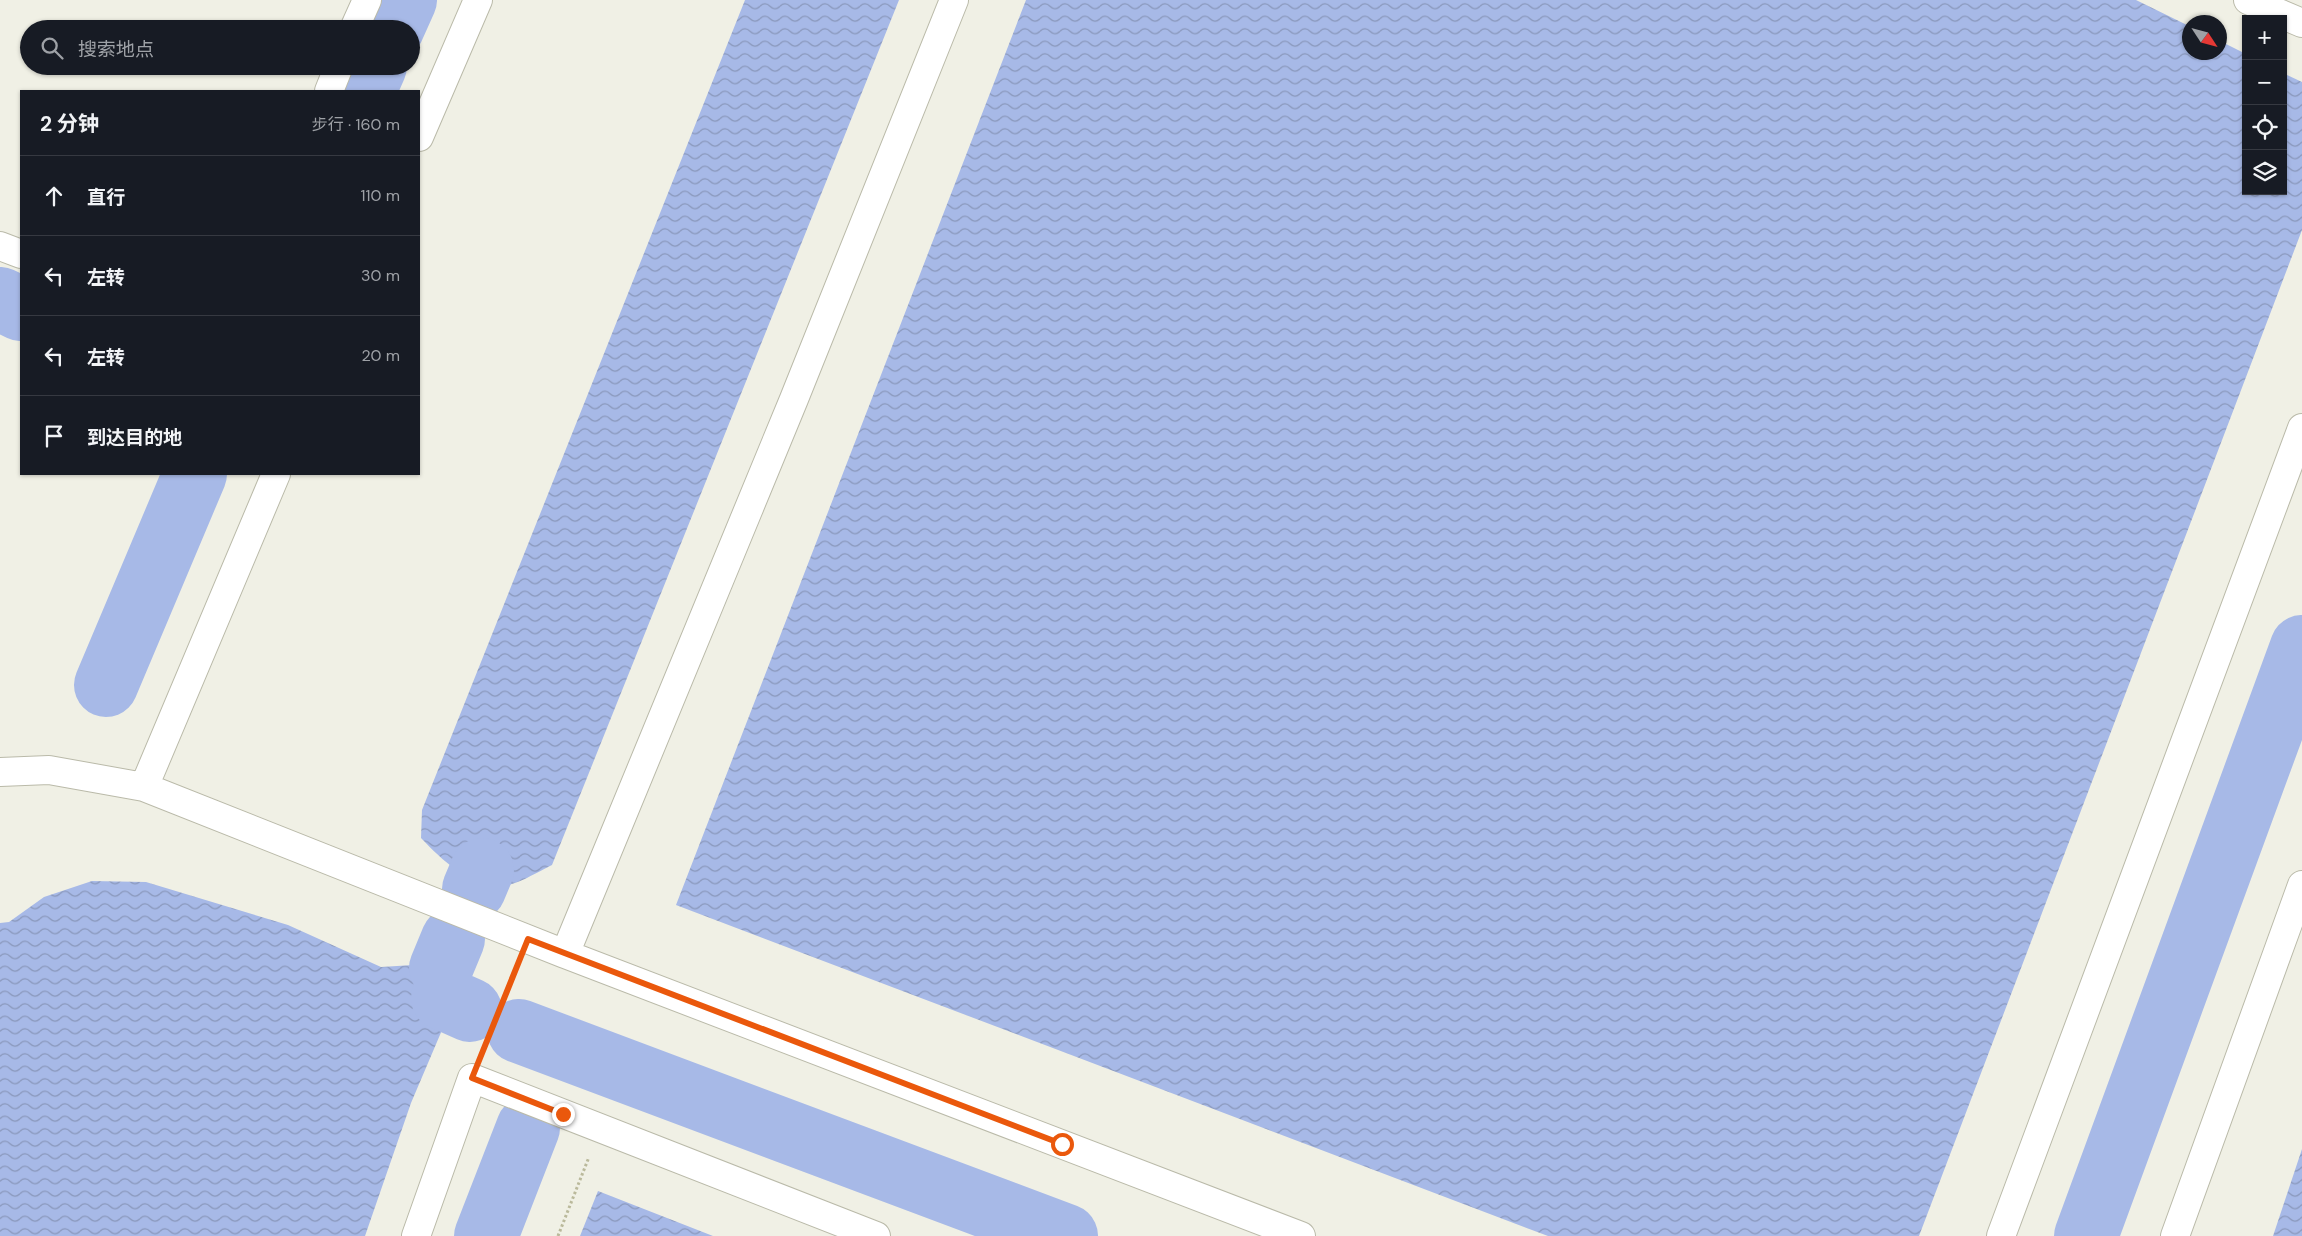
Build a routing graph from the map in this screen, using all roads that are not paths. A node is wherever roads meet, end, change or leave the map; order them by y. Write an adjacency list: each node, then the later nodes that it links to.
1 (367, 0): 5 (street)
2 (478, 0): 9 (street)
3 (954, 0): 17 (street)
4 (2248, 0): 6 (street)
5 (358, 20)
6 (2302, 23)
7 (335, 75): 8 (street)
8 (328, 90)
9 (420, 135)
10 (0, 246): 11 (street)
11 (20, 254)
12 (2302, 428): 21 (street)
13 (276, 475): 15 (street)
14 (0, 772): 15 (street)
15 (144, 787): 17 (street)
16 (2302, 885): 22 (street)
17 (565, 954): 20 (street)
18 (416, 1236): 19 (street)
19 (876, 1236)
20 (1301, 1236)
21 (2001, 1236)
22 (2175, 1236)

